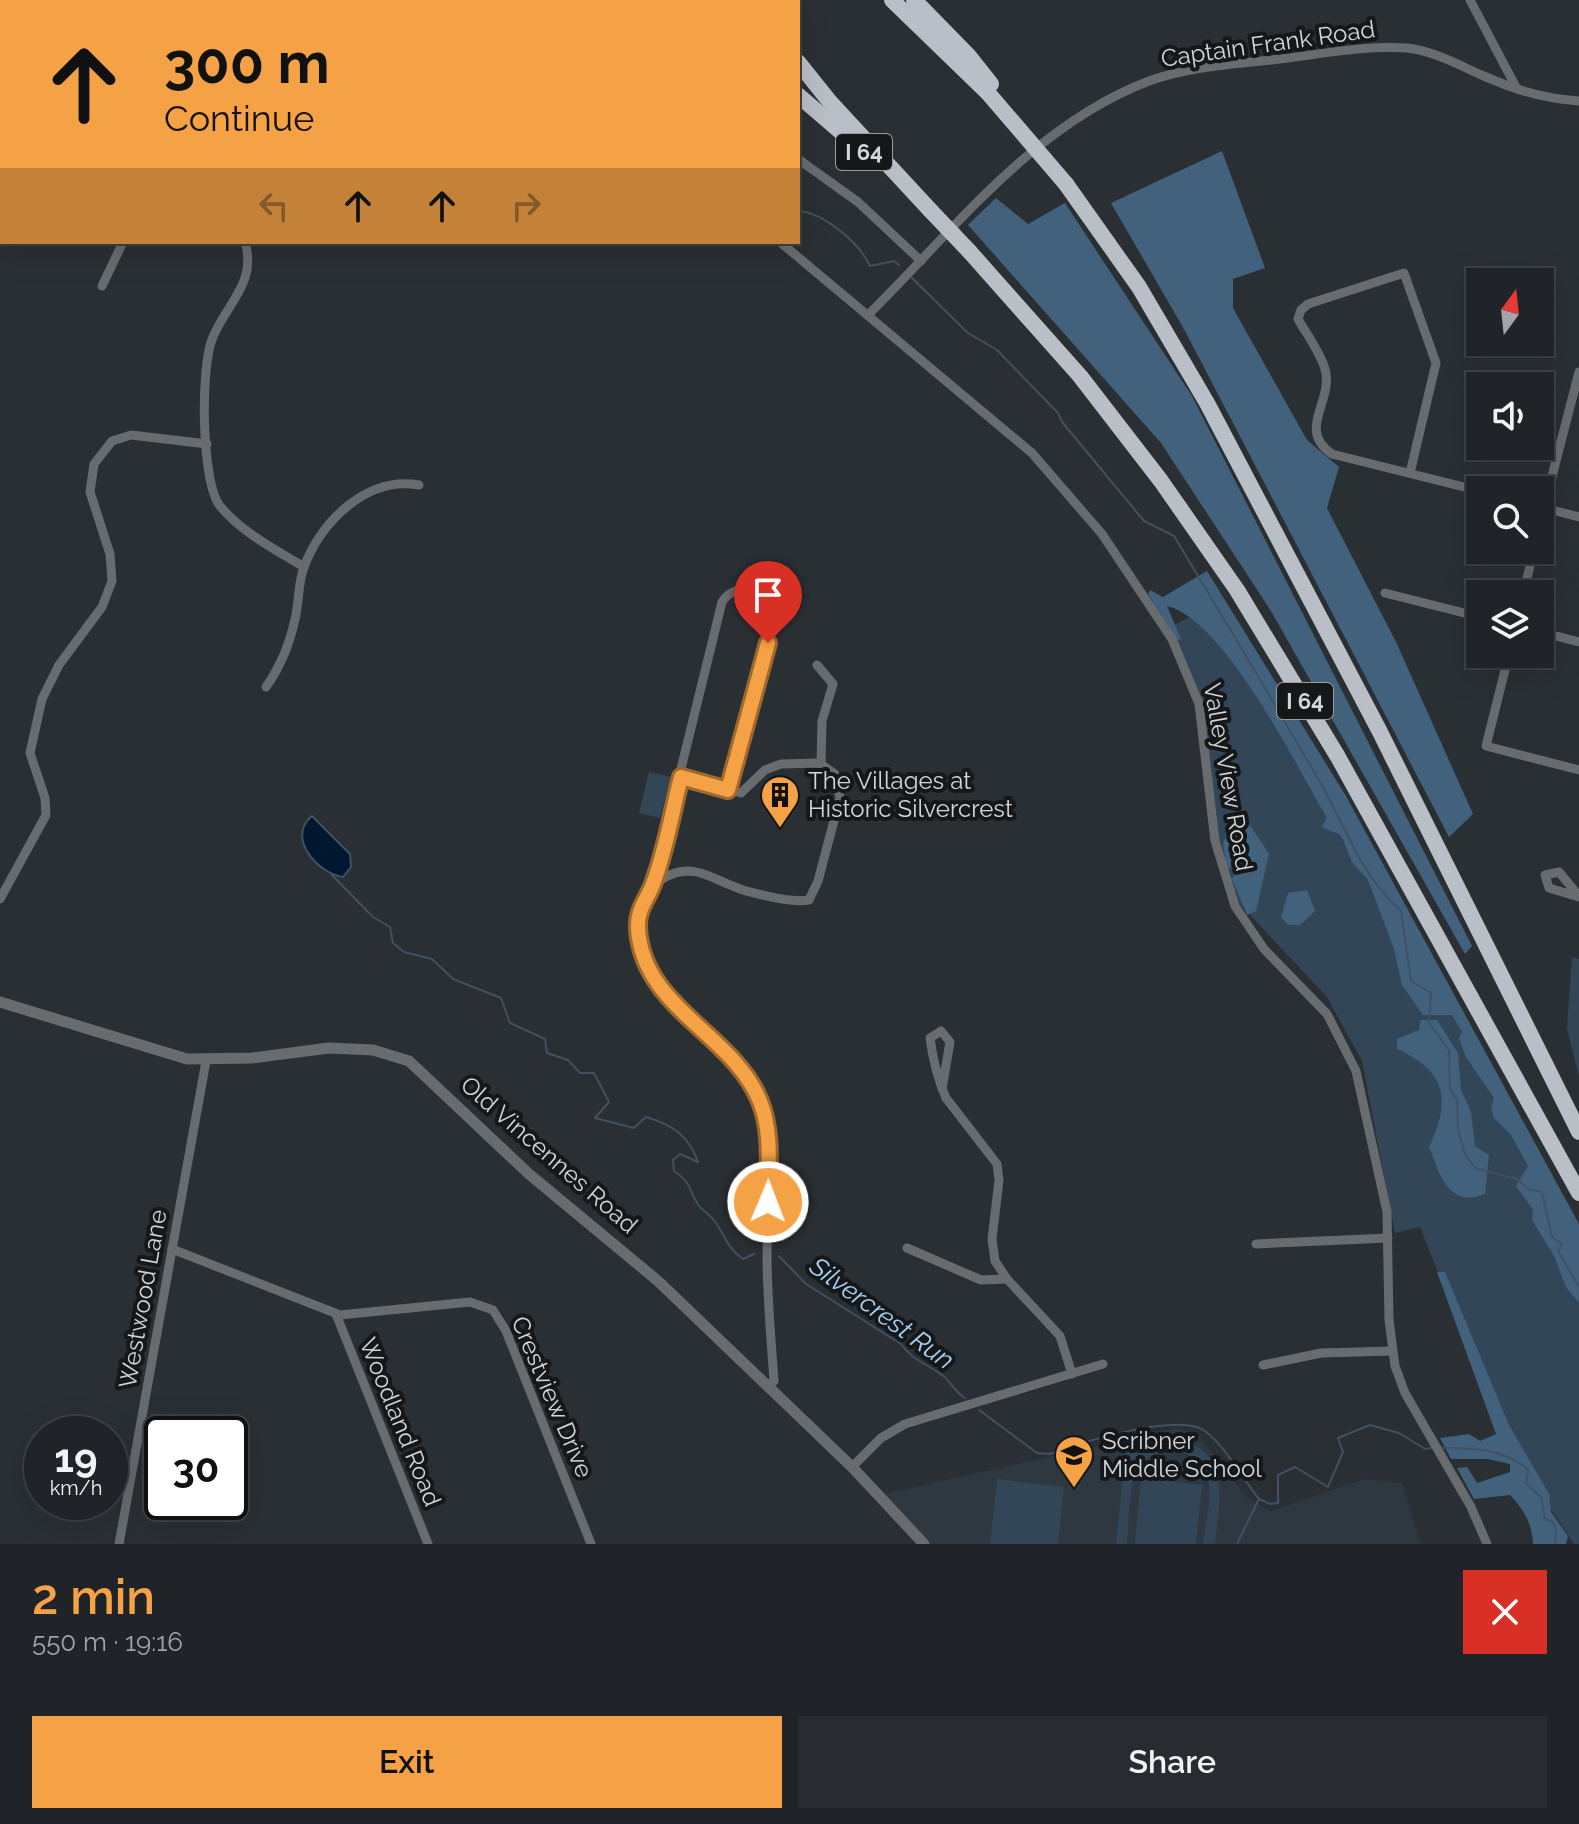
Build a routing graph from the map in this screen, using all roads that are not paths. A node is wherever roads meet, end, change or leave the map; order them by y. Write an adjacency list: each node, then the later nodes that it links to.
1 (892, 0): 6 (highway, I 64)
2 (914, 0): 6 (highway)
3 (1470, 0): 5 (street)
4 (800, 64): 10 (highway)
5 (1517, 89): 8 (street, Captain Frank Road); 14 (street, Captain Frank Road)
6 (991, 91): 43 (highway, I 64, bridge)
7 (800, 97): 10 (highway, I 64)
8 (1579, 101)
9 (800, 160): 14 (street)
10 (930, 210): 44 (highway, I 64, bridge)
11 (122, 244): 15 (street)
12 (245, 244): 19 (street)
13 (782, 244): 16 (street)
14 (921, 261): 16 (street, Captain Frank Road)
15 (102, 286)
16 (868, 315): 45 (street, Valley View Road)
17 (1579, 372): 18 (street)
18 (1577, 387): 21 (street)
19 (207, 444): 26 (street); 39 (street)
20 (1410, 473): 20 (street); 23 (street)
21 (1551, 476)
22 (419, 485): 26 (street)
23 (1466, 487)
24 (1554, 510): 25 (street)
25 (1579, 517)
26 (304, 567): 33 (street)
27 (1385, 593): 28 (street)
28 (1466, 613)
29 (1554, 636): 30 (street)
30 (1579, 642)
31 (817, 665): 34 (street)
32 (1506, 668): 35 (street)
33 (266, 687)
34 (821, 764): 37 (street); 38 (street)
35 (1579, 770)
36 (681, 777): 37 (street); 37 (street); 38 (street)
37 (728, 790)
38 (652, 887): 55 (street)
39 (0, 899)
40 (0, 1002): 41 (street, Old Vincennes Road)
41 (206, 1061): 48 (street, Westwood Lane); 55 (street, Old Vincennes Road)
42 (942, 1089): 42 (street); 49 (street)
43 (1579, 1132)
44 (1579, 1193)
45 (1388, 1238): 46 (street); 51 (street, Valley View Road)
46 (1256, 1244)
47 (907, 1248): 49 (street)
48 (172, 1249): 50 (street, Crestview Drive); 57 (street, Westwood Lane)
49 (1007, 1279): 54 (street)
50 (336, 1314): 58 (street, Woodland Road); 59 (street, Crestview Drive)
51 (1392, 1351): 53 (street); 61 (street, Valley View Road)
52 (1103, 1364): 54 (street)
53 (1263, 1365)
54 (1072, 1374): 56 (street)
55 (769, 1385): 56 (street, Old Vincennes Road)
56 (852, 1467): 60 (street, Old Vincennes Road)
57 (119, 1544)
58 (428, 1544)
59 (591, 1544)
60 (924, 1544)
61 (1487, 1544)

